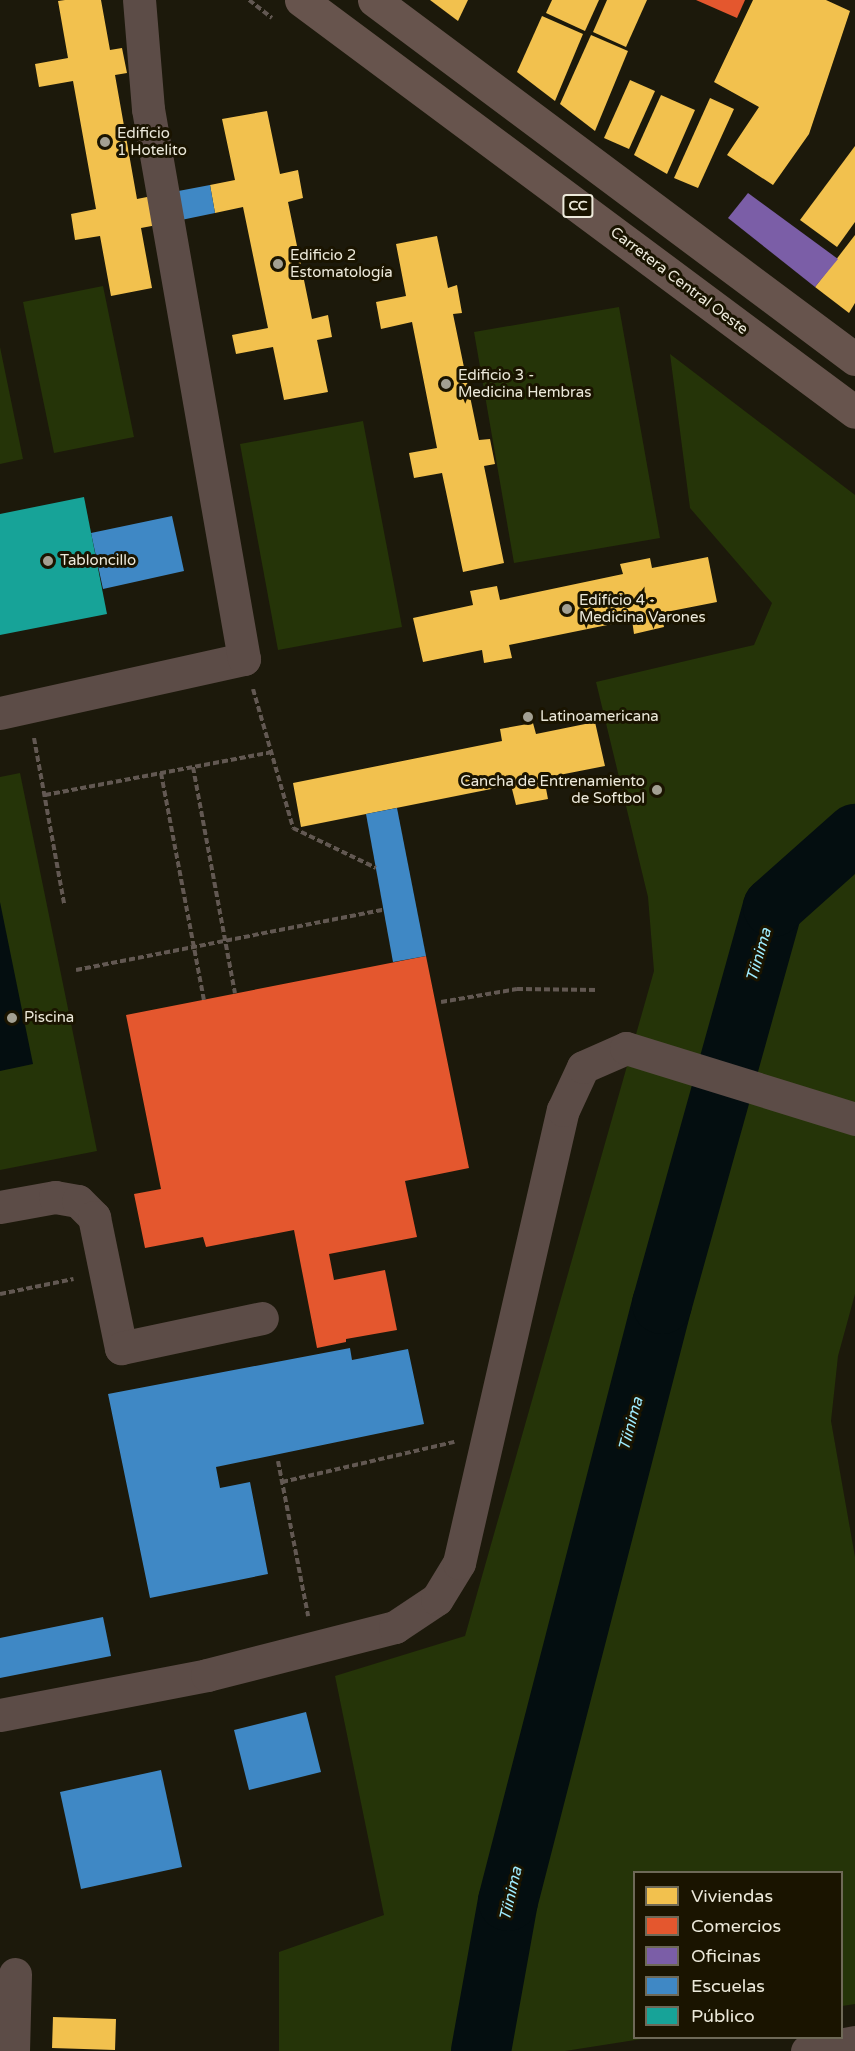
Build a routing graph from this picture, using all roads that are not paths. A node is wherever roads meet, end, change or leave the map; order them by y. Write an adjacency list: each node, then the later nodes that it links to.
1 (139, 0): 6 (street)
2 (301, 0): 5 (main road, Carretera Central Oeste / CC)
3 (374, 0): 4 (main road)
4 (855, 359)
5 (855, 412)
6 (14, 710)
7 (848, 1117): 10 (street)
8 (0, 1207): 9 (street)
9 (262, 1318)
10 (0, 1715)
11 (15, 1974): 13 (street)
12 (855, 2042): 14 (street)
13 (13, 2051)
14 (807, 2051)

